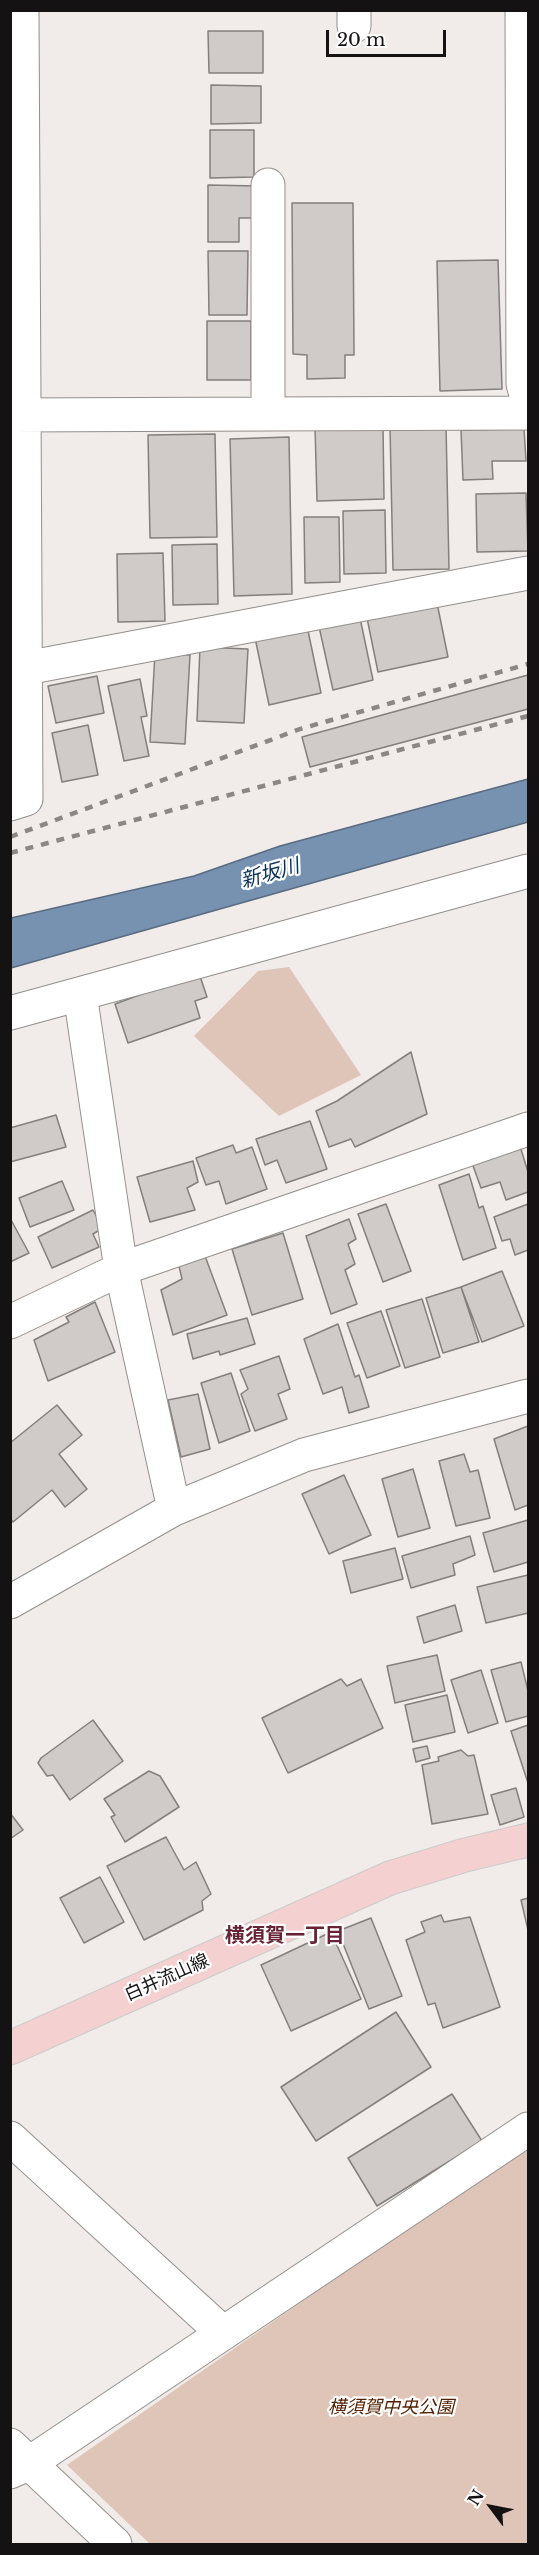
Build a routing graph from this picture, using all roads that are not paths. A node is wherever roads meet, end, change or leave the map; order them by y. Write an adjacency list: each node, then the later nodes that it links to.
1 (22, 10): 7 (street)
2 (522, 10): 4 (street)
3 (268, 185): 6 (street)
4 (528, 401)
5 (528, 413): 6 (street)
6 (268, 414): 7 (street)
7 (18, 415): 9 (street)
8 (528, 573): 9 (street)
9 (26, 668): 10 (street)
10 (10, 804)
11 (528, 871): 12 (street)
12 (80, 994): 13 (street); 15 (street)
13 (10, 1013)
14 (528, 1129): 15 (street)
15 (121, 1269): 16 (street); 18 (street)
16 (10, 1322)
17 (528, 1396): 18 (street)
18 (174, 1509): 19 (street)
19 (10, 1602)
20 (528, 1840): 21 (main road, 白井流山線)
21 (10, 2048)
22 (528, 2129): 24 (street)
23 (10, 2138): 24 (street)
24 (223, 2333): 25 (street)
25 (16, 2460): 26 (street)
26 (115, 2544)

